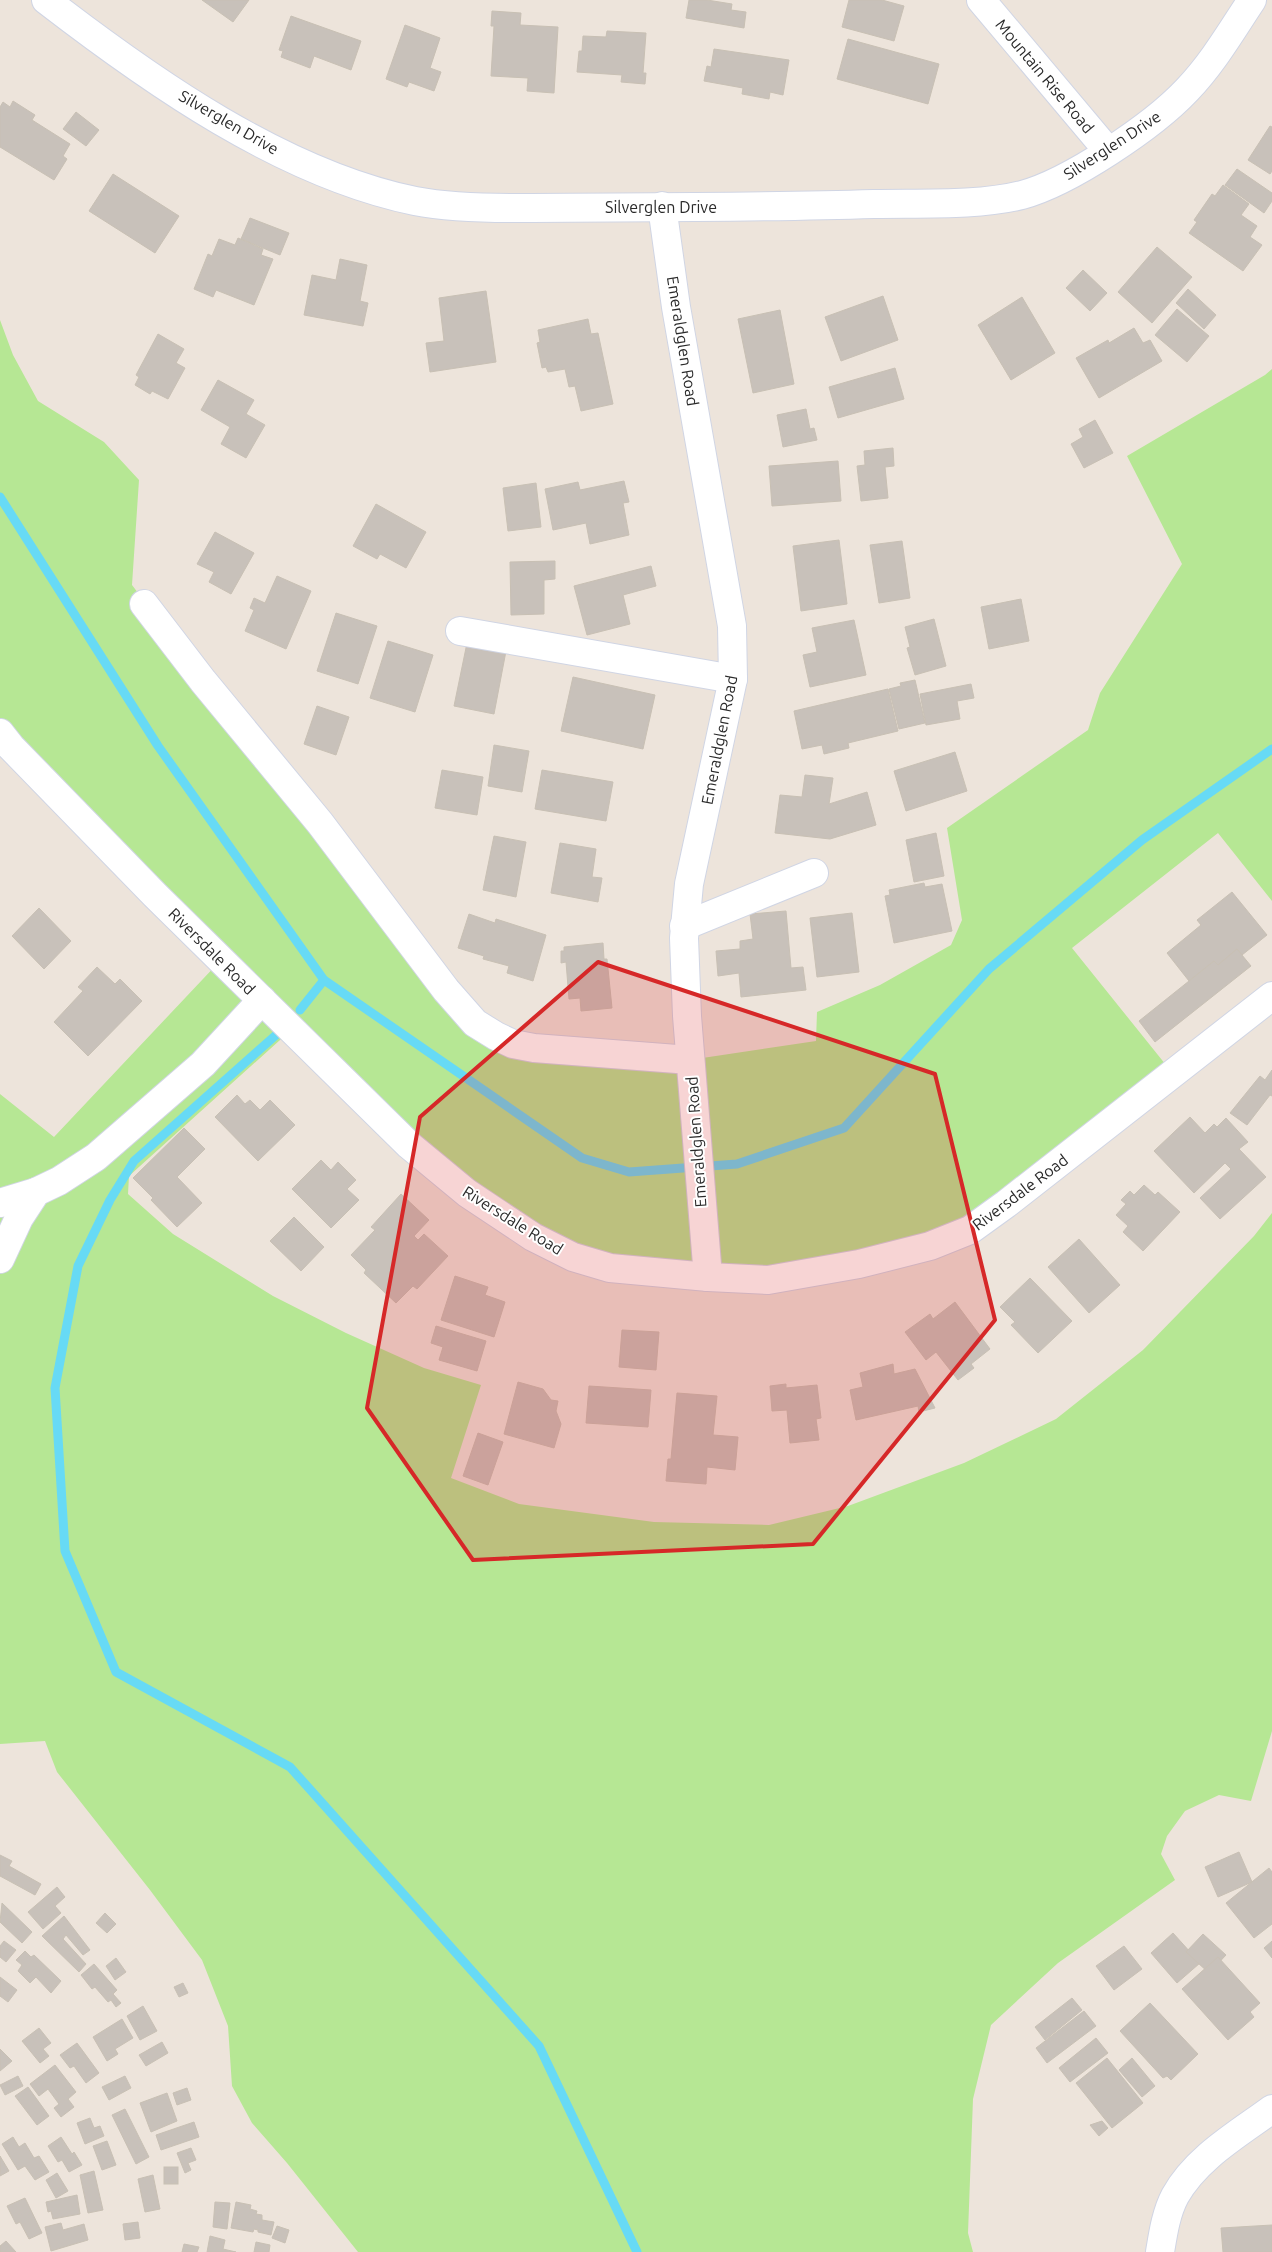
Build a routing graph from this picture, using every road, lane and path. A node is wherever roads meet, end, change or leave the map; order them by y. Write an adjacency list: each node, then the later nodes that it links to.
1 (46, 0): 5 (street, Silverglen Drive)
2 (981, 0): 4 (street, Mountain Rise Road)
3 (1252, 0): 4 (street, Silverglen Drive)
4 (1108, 151): 5 (street, Silverglen Drive)
5 (662, 206): 8 (street, Emeraldglen Road)
6 (144, 604): 14 (street)
7 (460, 631): 8 (street)
8 (733, 679): 11 (street, Emeraldglen Road)
9 (0, 733): 13 (street, Riversdale Road)
10 (814, 873): 11 (street)
11 (684, 926): 14 (street, Emeraldglen Road)
12 (1272, 996): 18 (street, Riversdale Road)
13 (262, 1000): 15 (street); 18 (street, Riversdale Road)
14 (690, 1060): 18 (street, Emeraldglen Road)
15 (36, 1192): 16 (street); 17 (street)
16 (0, 1203)
17 (0, 1258)
18 (708, 1278)
19 (1272, 2110): 20 (street)
20 (1160, 2252)

